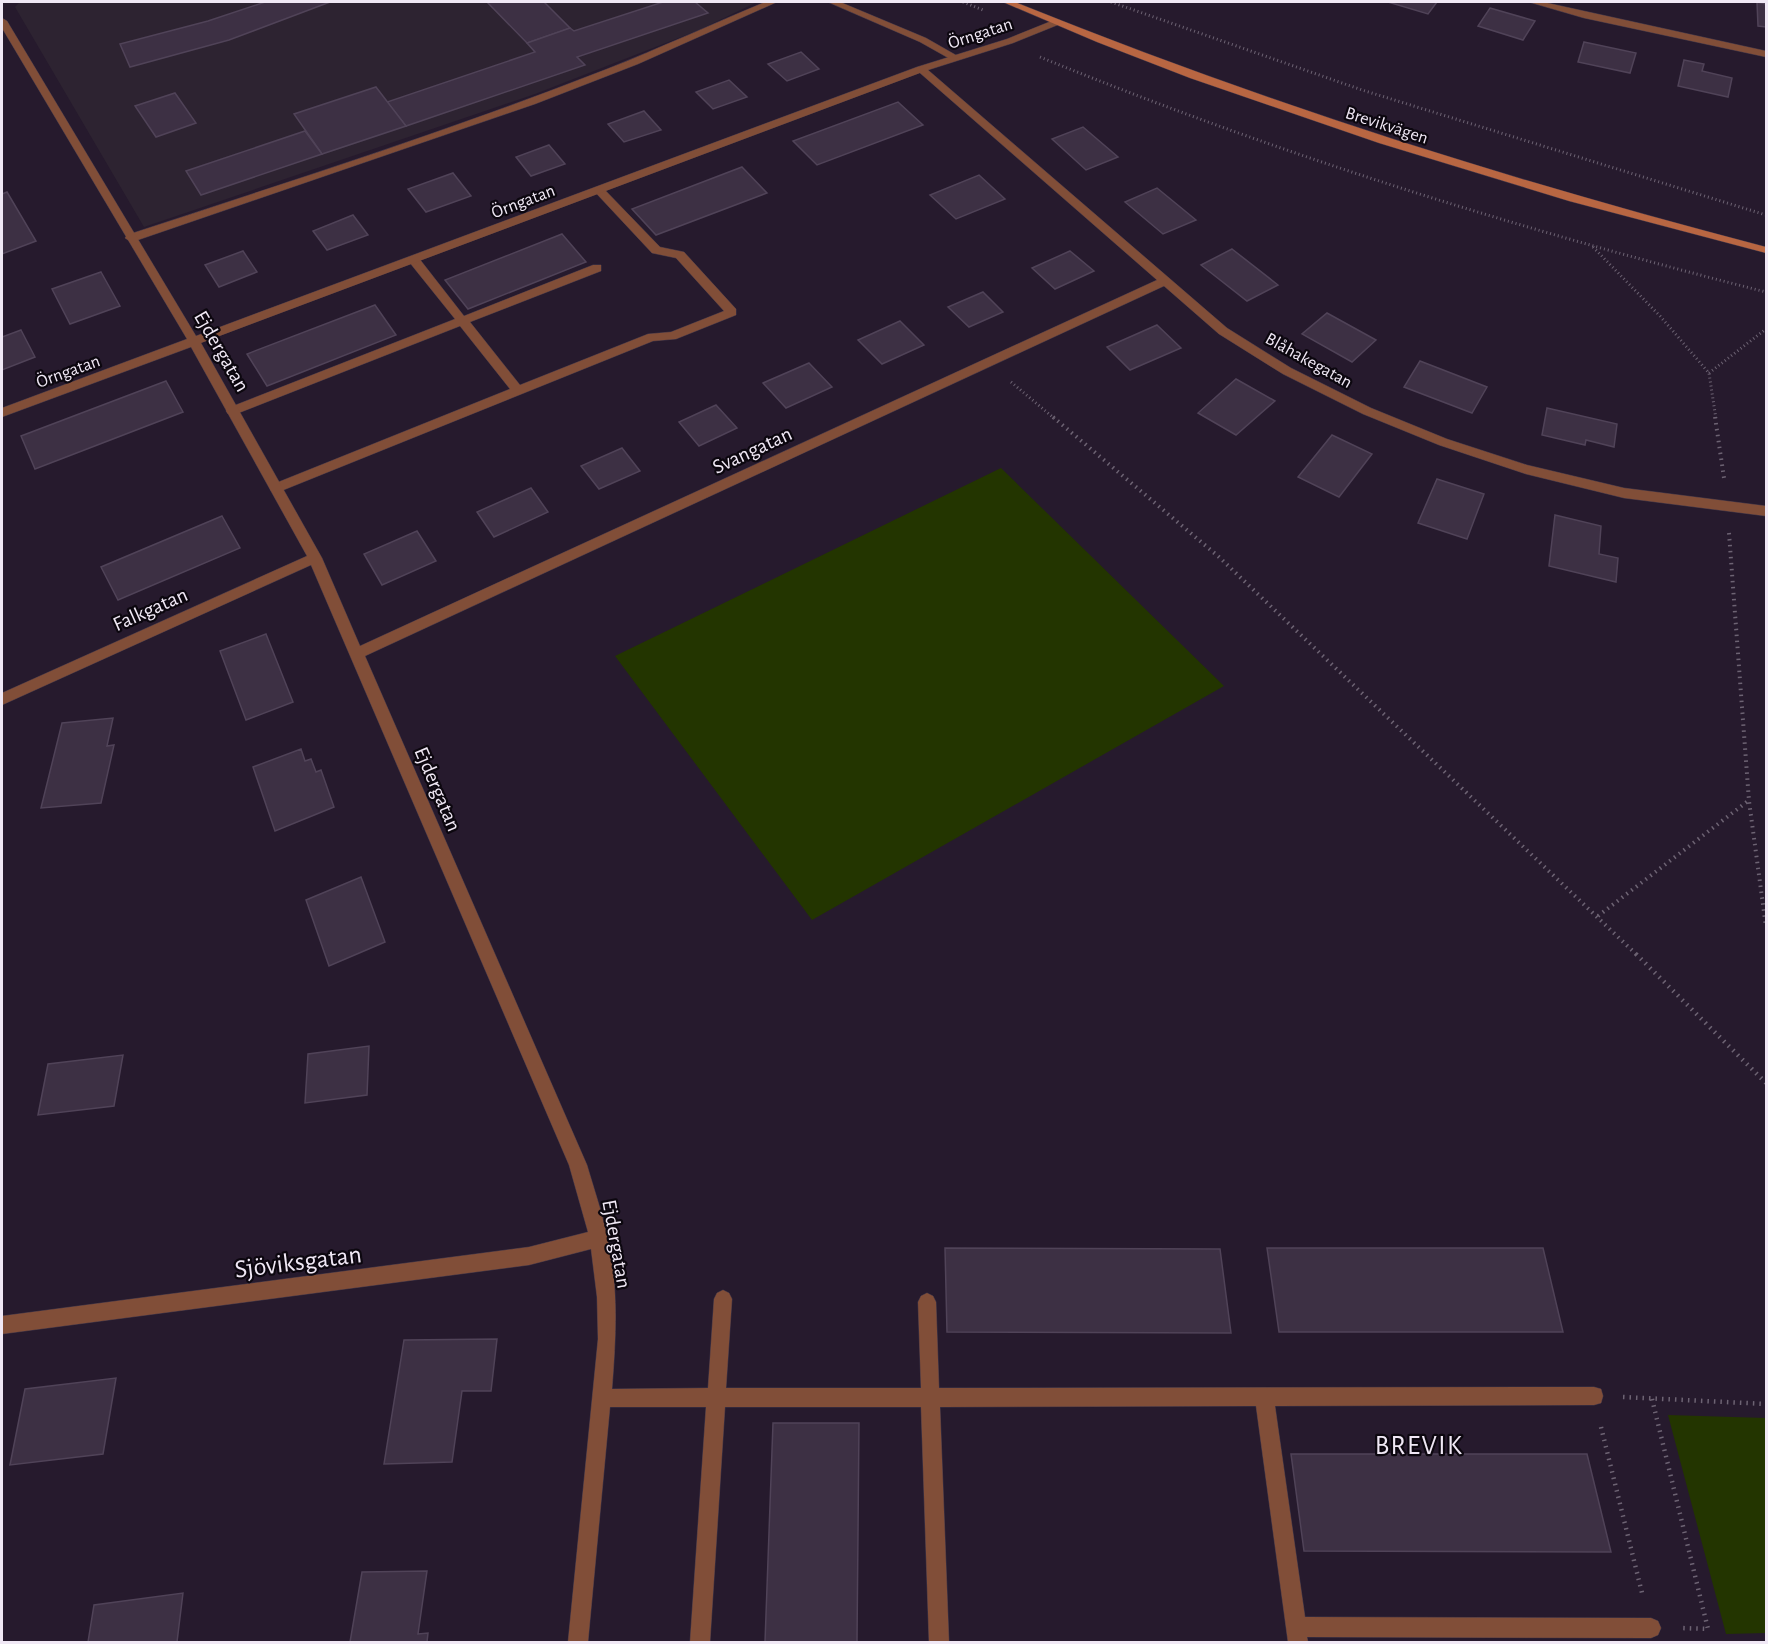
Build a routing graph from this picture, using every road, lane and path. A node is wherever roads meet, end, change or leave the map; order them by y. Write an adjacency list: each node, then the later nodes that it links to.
1 (772, 2): 17 (street)
2 (833, 2): 13 (street)
3 (963, 2): 11 (path)
4 (1008, 2): 10 (street, Brevikvägen)
5 (1112, 2): 16 (path)
6 (1534, 2): 8 (street)
7 (1585, 2): 8 (street)
8 (1584, 15): 12 (street)
9 (2, 21): 17 (street, Ejdergatan)
10 (1057, 22): 11 (street, Örngatan); 19 (street, Brevikvägen)
11 (1010, 41): 13 (street, Örngatan); 18 (path)
12 (1767, 54)
13 (956, 58): 14 (street, Örngatan)
14 (921, 69): 15 (street, Örngatan); 22 (street, Blåhakegatan)
15 (599, 190): 20 (street, Örngatan); 29 (street)
16 (1767, 215)
17 (131, 238): 26 (street, Ejdergatan)
18 (1592, 246): 23 (path); 28 (path)
19 (1767, 250)
20 (414, 260): 24 (street); 26 (street, Örngatan)
21 (597, 267): 24 (street)
22 (1165, 281): 27 (street, Svangatan); 33 (street, Blåhakegatan)
23 (1767, 292)
24 (462, 321): 29 (street); 30 (street)
25 (1767, 329): 28 (path)
26 (194, 342): 30 (street, Ejdergatan); 31 (street, Örngatan)
27 (988, 363): 36 (street, Svangatan); 39 (path)
28 (1709, 374): 33 (path)
29 (518, 391): 32 (street)
30 (232, 411): 32 (street, Ejdergatan)
31 (2, 413)
32 (276, 488): 35 (street, Ejdergatan)
33 (1727, 506): 34 (street, Blåhakegatan); 38 (path)
34 (1767, 511)
35 (315, 558): 36 (street, Ejdergatan); 37 (street, Falkgatan)
36 (356, 654): 42 (street, Ejdergatan)
37 (2, 699)
38 (1749, 801): 39 (path); 40 (path)
39 (1598, 916): 41 (path)
40 (1767, 927)
41 (1767, 1083)
42 (599, 1238): 45 (street, Sjöviksgatan); 48 (street, Ejdergatan)
43 (723, 1299): 49 (street)
44 (927, 1302): 47 (street)
45 (2, 1325)
46 (1594, 1396): 50 (street); 51 (path); 53 (path)
47 (930, 1397): 49 (street); 50 (street); 57 (street)
48 (602, 1398): 49 (street); 55 (street, Ejdergatan)
49 (716, 1398): 56 (street)
50 (1264, 1398): 54 (street)
51 (1652, 1399): 52 (path); 53 (path)
52 (1767, 1404)
53 (1651, 1628): 54 (street)
54 (1297, 1635)
55 (578, 1642)
56 (700, 1642)
57 (939, 1642)

